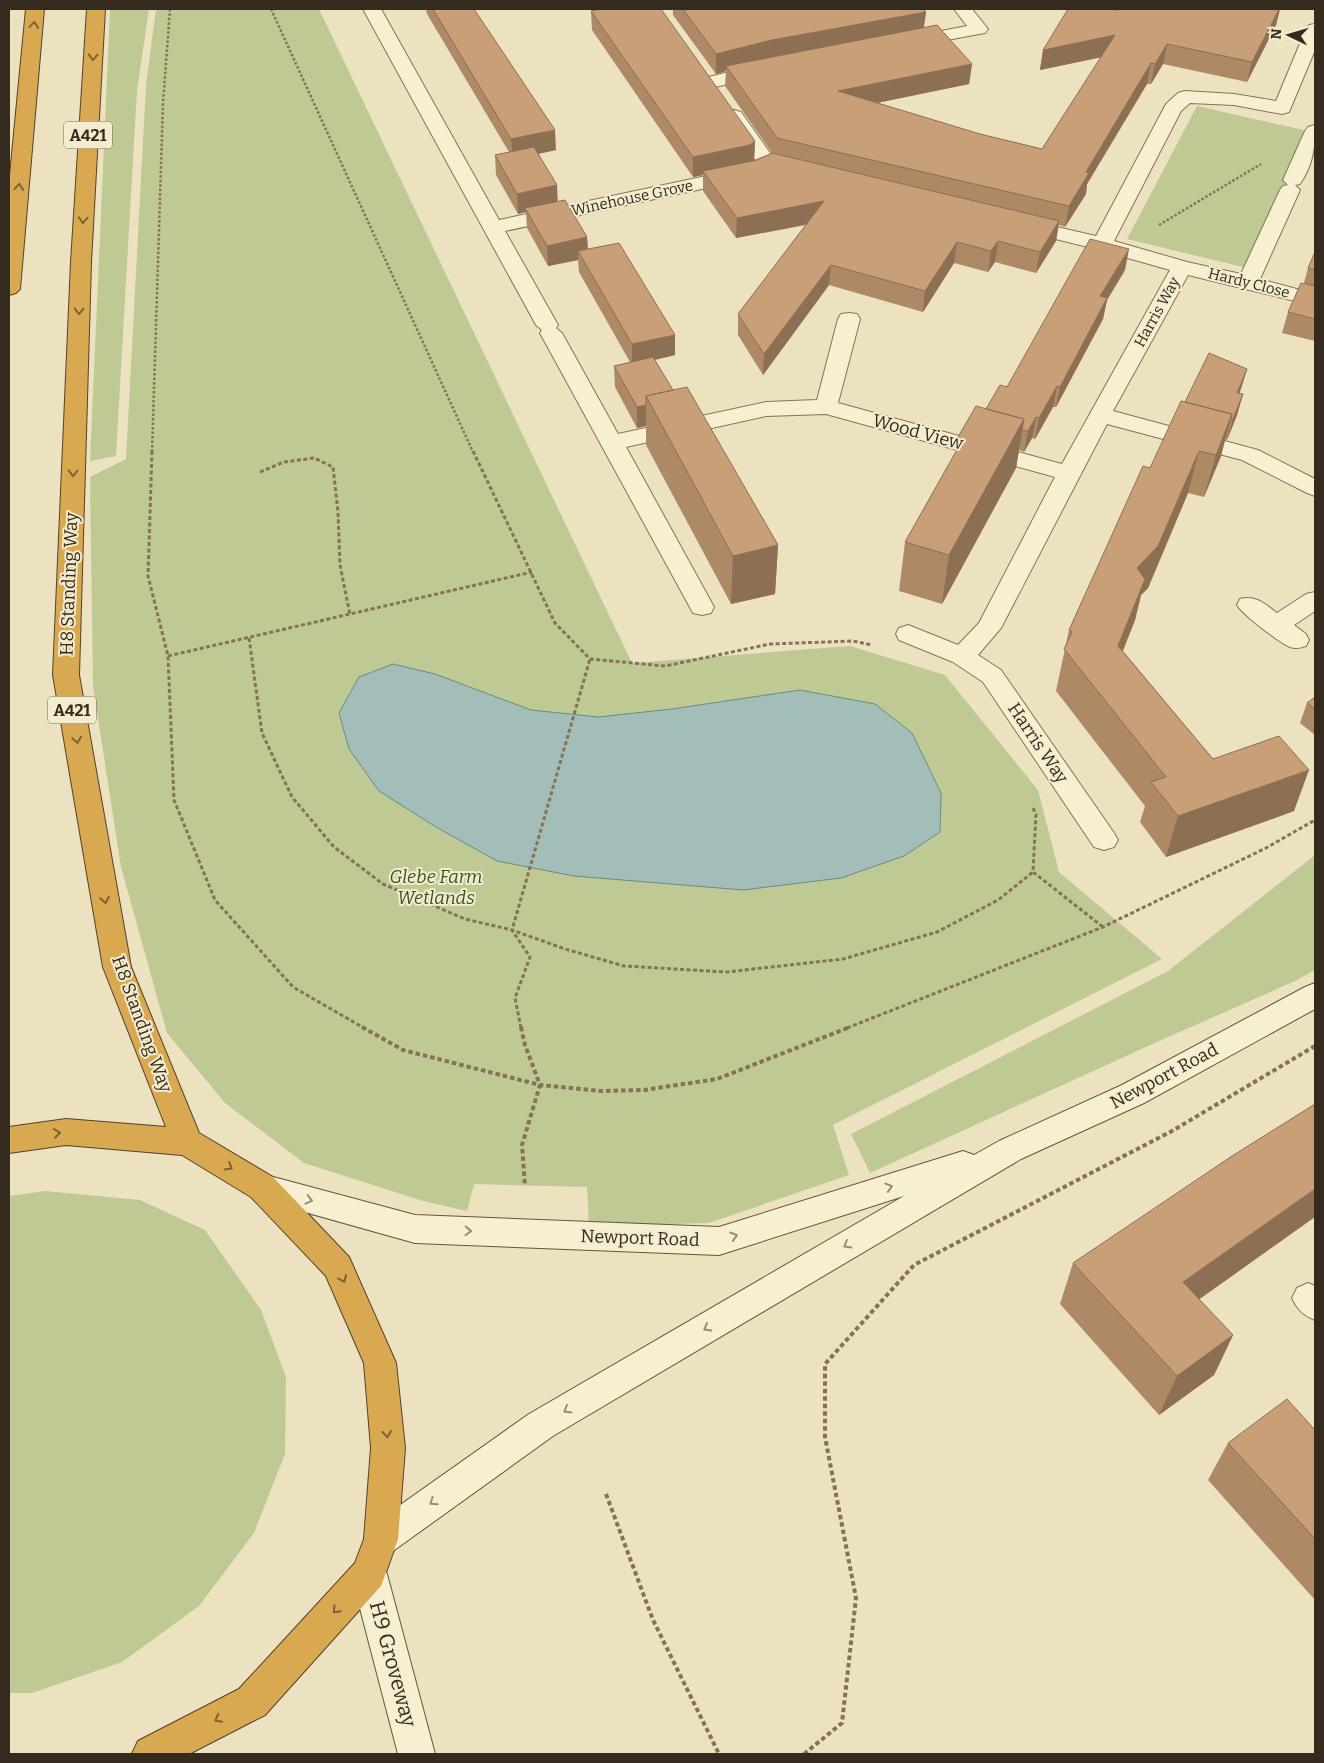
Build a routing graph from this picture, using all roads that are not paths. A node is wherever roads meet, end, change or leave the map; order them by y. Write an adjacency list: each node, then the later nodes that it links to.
1 (35, 9): 16 (highway, one-way to 1)
2 (96, 9): 34 (highway, H8 Standing Way / A421, one-way to 34)
3 (372, 9): 12 (street)
4 (963, 9): 6 (street)
5 (1315, 28): 8 (street)
6 (894, 45)
7 (780, 67): 9 (street)
8 (1306, 119): 13 (street); 15 (street)
9 (768, 164): 10 (street); 12 (street, Winehouse Grove)
10 (816, 176)
11 (1007, 222): 13 (street, Harris Way)
12 (495, 227): 21 (street)
13 (1110, 247): 14 (street, Harris Way)
14 (1182, 267): 15 (street, Hardy Close); 20 (street, Harris Way)
15 (1248, 282): 17 (street, Hardy Close)
16 (9, 289)
17 (1315, 300)
18 (849, 319): 19 (street)
19 (826, 407): 21 (street, Wood View); 22 (street, Wood View)
20 (1101, 414): 22 (street, Harris Way); 23 (street)
21 (612, 443): 26 (street)
22 (1068, 473): 30 (street, Harris Way)
23 (1315, 488)
24 (1315, 600): 27 (street)
25 (1249, 605): 27 (street)
26 (702, 607)
27 (1276, 624): 29 (street)
28 (908, 634): 30 (street, Harris Way)
29 (1297, 640)
30 (962, 656): 31 (street, Harris Way)
31 (1104, 840)
32 (1315, 995): 35 (street, Newport Road)
33 (9, 1140): 34 (highway, one-way to 34)
34 (187, 1142): 36 (highway, one-way to 36)
35 (1010, 1150): 36 (street, Newport Road, one-way to 35); 37 (street, Newport Road, one-way to 37)
36 (262, 1187): 37 (highway, one-way to 37)
37 (381, 1539): 38 (highway)
38 (369, 1574): 39 (highway, one-way to 39); 40 (street, H9 Groveway)
39 (151, 1754)
40 (418, 1754)

